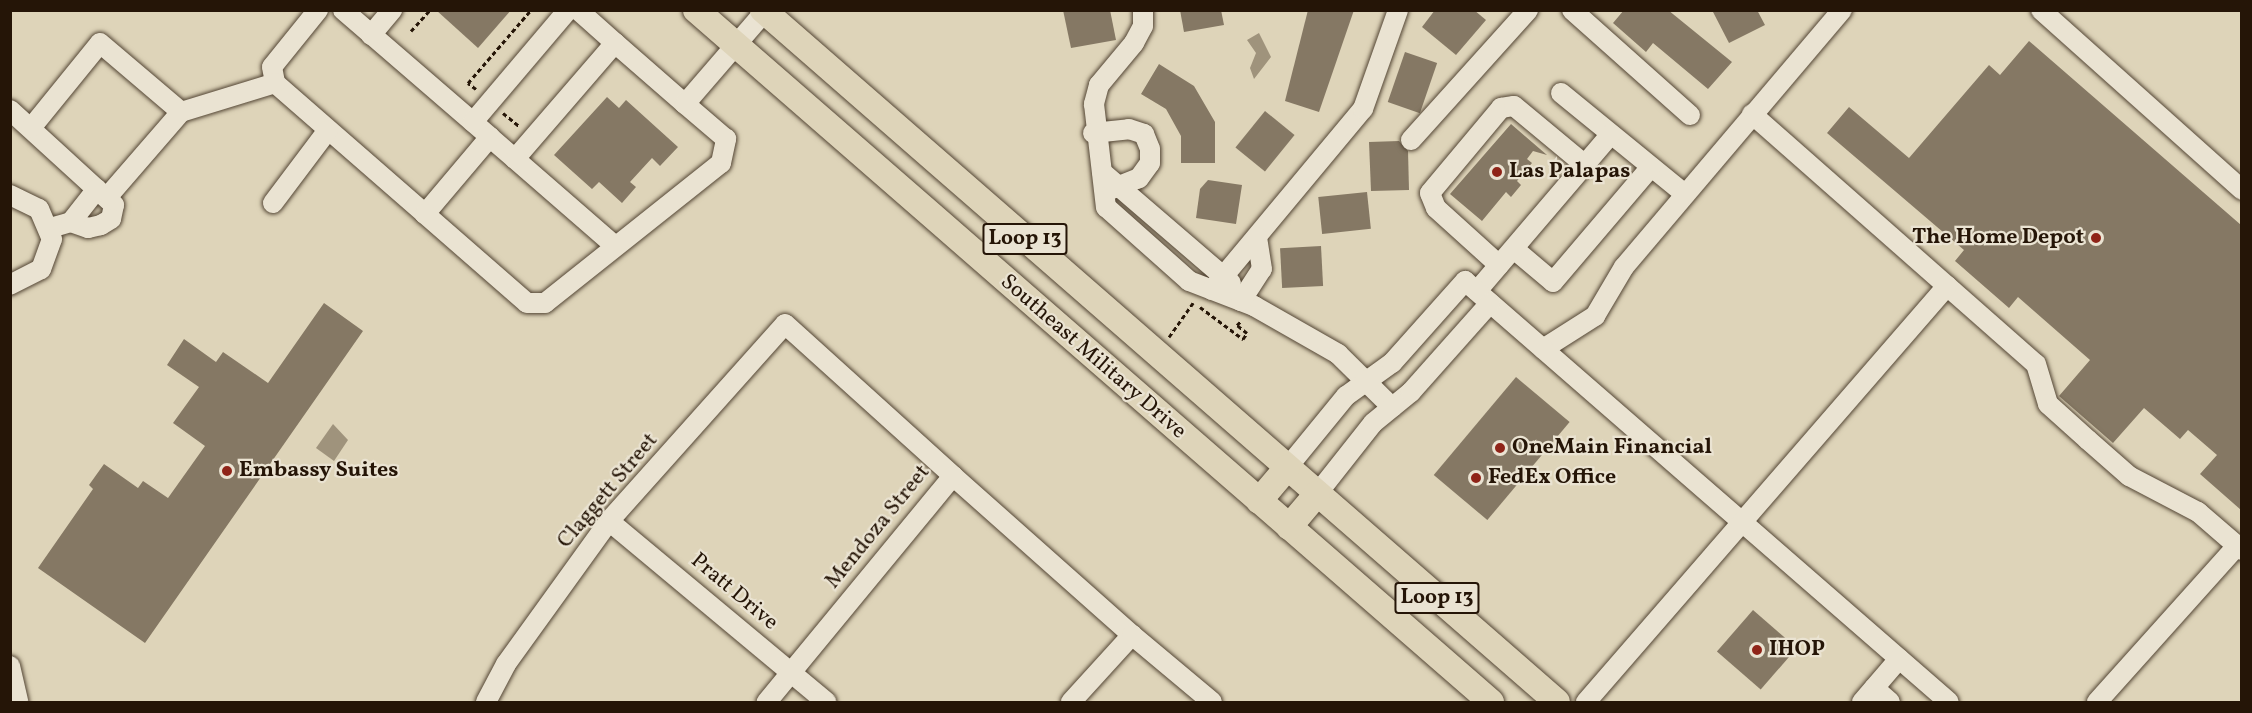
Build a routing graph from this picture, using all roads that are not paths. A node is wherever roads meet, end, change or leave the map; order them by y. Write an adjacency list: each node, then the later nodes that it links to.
1 (318, 10): 17 (street)
2 (343, 10): 14 (street)
3 (392, 10): 14 (street)
4 (568, 10): 24 (street)
5 (578, 10): 15 (street)
6 (696, 10): 16 (main road, Southeast Military Drive / Loop 13)
7 (1143, 10): 27 (street)
8 (1398, 10): 44 (street)
9 (1528, 10): 30 (street)
10 (1572, 10): 23 (street)
11 (1842, 10): 22 (street)
12 (2041, 10): 36 (street)
13 (765, 11): 16 (street); 57 (main road, Southeast Military Drive / Loop 13)
14 (371, 35): 24 (street)
15 (615, 43): 19 (street); 31 (street)
16 (735, 46): 19 (street); 60 (main road, Southeast Military Drive / Loop 13)
17 (275, 83): 21 (street); 26 (street)
18 (1561, 93): 28 (street)
19 (686, 104): 45 (street)
20 (10, 110): 25 (street)
21 (181, 112): 25 (street); 37 (street)
22 (1752, 114): 38 (street); 50 (street)
23 (1690, 116)
24 (473, 122): 29 (street)
25 (31, 128): 37 (street)
26 (328, 130): 40 (street); 41 (street)
27 (1093, 133): 34 (street); 35 (street)
28 (1611, 134): 32 (street); 33 (street)
29 (490, 137): 31 (street); 41 (street)
30 (1411, 140)
31 (515, 159): 45 (street)
32 (1585, 165): 46 (street); 47 (street)
33 (1651, 167): 38 (street); 46 (street)
34 (1103, 182): 35 (street); 48 (street)
35 (1123, 187): 48 (street)
36 (2241, 190)
37 (103, 192): 42 (street); 42 (street)
38 (1685, 194): 54 (street)
39 (10, 195): 43 (street)
40 (273, 203)
41 (425, 214): 45 (street)
42 (71, 222): 43 (street)
43 (50, 228): 49 (street)
44 (1257, 237): 48 (street); 52 (street)
45 (615, 246)
46 (1514, 249): 47 (street)
47 (1499, 265): 51 (street)
48 (1217, 282): 52 (street)
49 (10, 285)
50 (1947, 286): 62 (street); 64 (street)
51 (1483, 297): 54 (street); 55 (street); 56 (street)
52 (1246, 301): 55 (street)
53 (785, 324): 58 (street, Mendoza Street); 61 (street, Claggett Street)
54 (1543, 349): 62 (street)
55 (1366, 382): 56 (street); 57 (street)
56 (1392, 407): 59 (street)
57 (1287, 468): 59 (main road, Southeast Military Drive / Loop 13); 60 (main road)
58 (953, 476): 65 (street); 68 (street, Mendoza Street)
59 (1317, 494): 63 (main road); 77 (main road, Southeast Military Drive / Loop 13)
60 (1259, 501): 63 (main road, Southeast Military Drive / Loop 13)
61 (609, 521): 68 (street, Pratt Drive); 71 (street, Claggett Street)
62 (1742, 523): 66 (street); 78 (street)
63 (1289, 527): 76 (main road, Southeast Military Drive / Loop 13)
64 (2239, 548): 81 (street)
65 (1132, 635): 74 (street); 75 (street)
66 (1899, 659): 69 (street); 80 (street)
67 (10, 666): 70 (street)
68 (792, 672): 72 (street, Mendoza Street); 73 (street, Pratt Drive)
69 (1868, 695): 79 (street)
70 (18, 702)
71 (486, 702)
72 (767, 702)
73 (826, 702)
74 (1071, 702)
75 (1212, 702)
76 (1491, 702)
77 (1557, 702)
78 (1586, 702)
79 (1890, 702)
80 (1949, 702)
81 (2097, 702)

